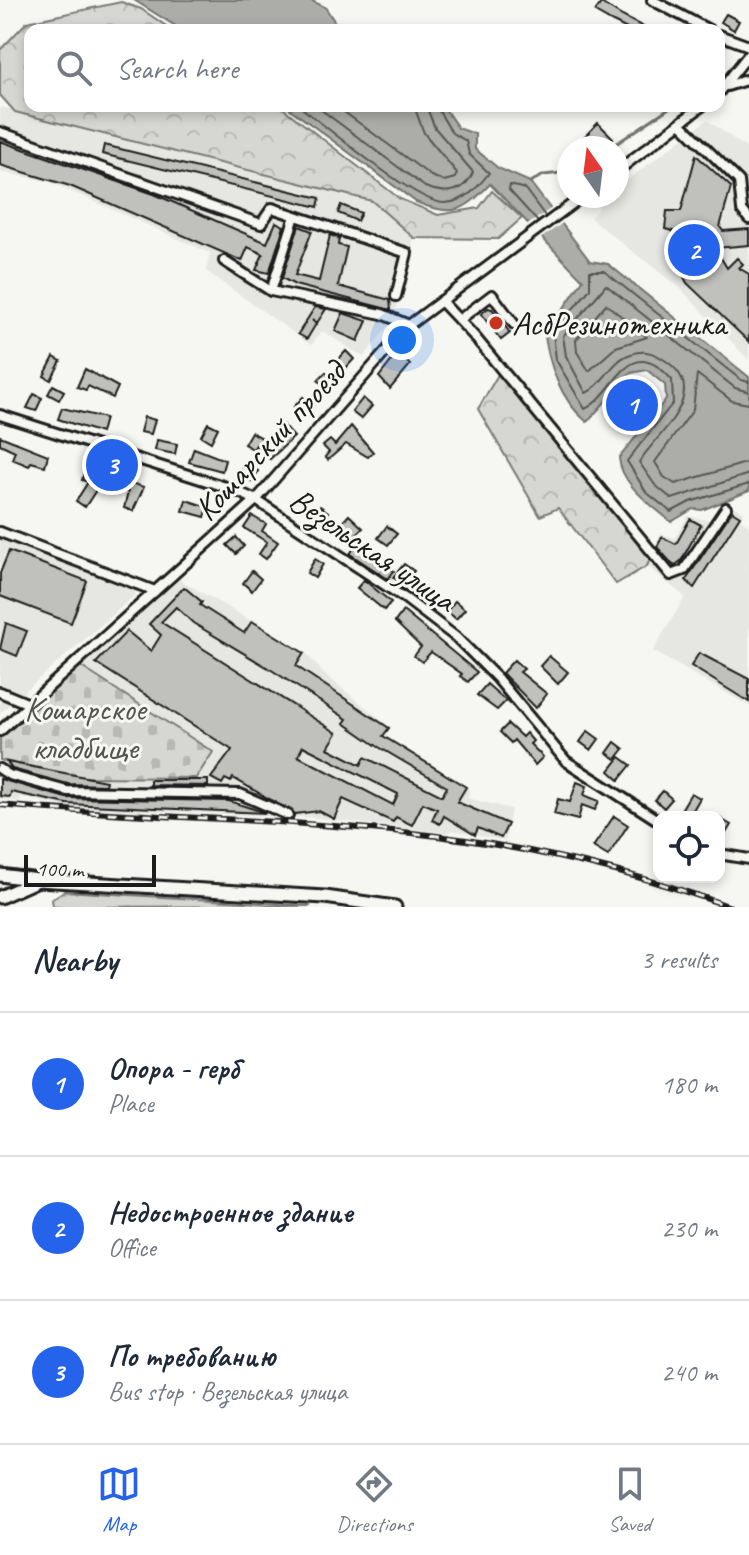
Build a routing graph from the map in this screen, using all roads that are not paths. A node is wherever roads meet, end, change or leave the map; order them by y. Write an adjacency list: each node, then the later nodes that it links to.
1 (652, 0): 2 (street)
2 (686, 18): 3 (street); 4 (street)
3 (684, 24)
4 (698, 24)
5 (725, 37): 6 (street)
6 (749, 46)
7 (749, 54): 9 (street)
8 (749, 79): 10 (street)
9 (725, 86)
10 (725, 88)
11 (695, 112): 12 (street)
12 (681, 124): 14 (street); 17 (street)
13 (0, 132): 16 (street)
14 (629, 162)
15 (566, 208): 21 (street, Кошарский проезд)
16 (295, 216): 19 (street); 20 (street)
17 (749, 219)
18 (224, 261): 19 (street)
19 (271, 291): 24 (street)
20 (396, 296)
21 (441, 301): 22 (street); 24 (street, Кошарский проезд)
22 (459, 320): 23 (street); 27 (street)
23 (514, 324)
24 (409, 325): 26 (street, Кошарский проезд)
25 (0, 415): 26 (street, Везельская улица)
26 (256, 500): 29 (street, Кошарский проезд); 35 (street, Везельская улица)
27 (726, 508)
28 (0, 532): 29 (street)
29 (155, 591): 31 (street, Кошарский проезд)
30 (0, 692): 31 (street)
31 (29, 704): 32 (street, Кошарский проезд)
32 (0, 731)
33 (0, 769): 34 (street)
34 (288, 815)
35 (653, 817)
36 (725, 855): 37 (street)
37 (749, 859)
38 (0, 875): 39 (main road)
39 (38, 880): 40 (main road); 41 (main road)
40 (0, 897)
41 (395, 907)

